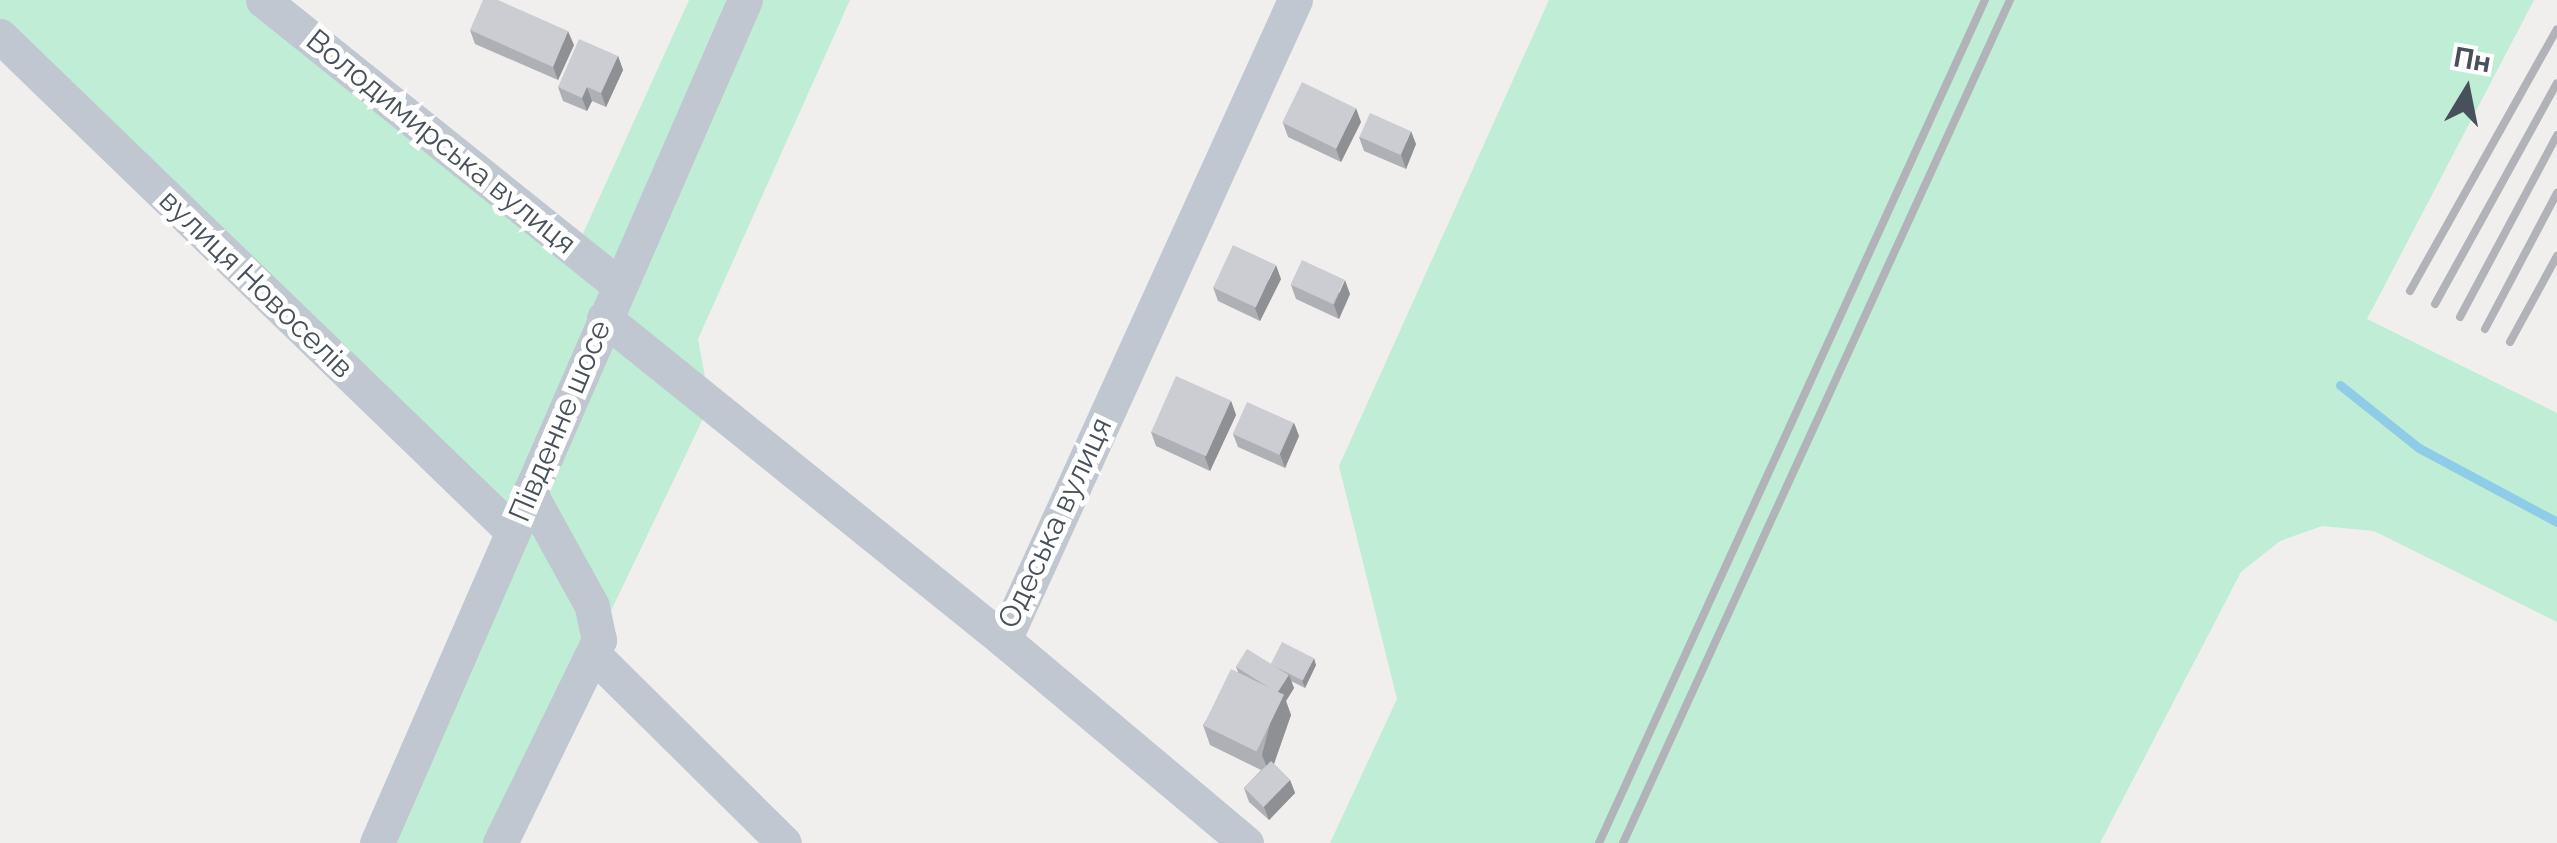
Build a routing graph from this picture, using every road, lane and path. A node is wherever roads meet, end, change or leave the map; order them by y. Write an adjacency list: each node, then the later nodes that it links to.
1 (263, 0): 5 (street, Володимирська вулиця)
2 (744, 0): 5 (street, Південне шосе)
3 (1295, 0): 9 (street, Одеська вулиця)
4 (0, 36): 8 (street, вулиця Новоселів)
5 (618, 284): 6 (street, Південне шосе)
6 (604, 318): 7 (street, Південне шосе); 9 (street, Одеська вулиця)
7 (529, 492): 8 (street, Південне шосе); 10 (street)
8 (512, 531): 11 (street, Південне шосе)
9 (1004, 640): 14 (street)
10 (594, 656): 12 (street); 13 (street)
11 (377, 843)
12 (500, 843)
13 (784, 843)
14 (1246, 843)

